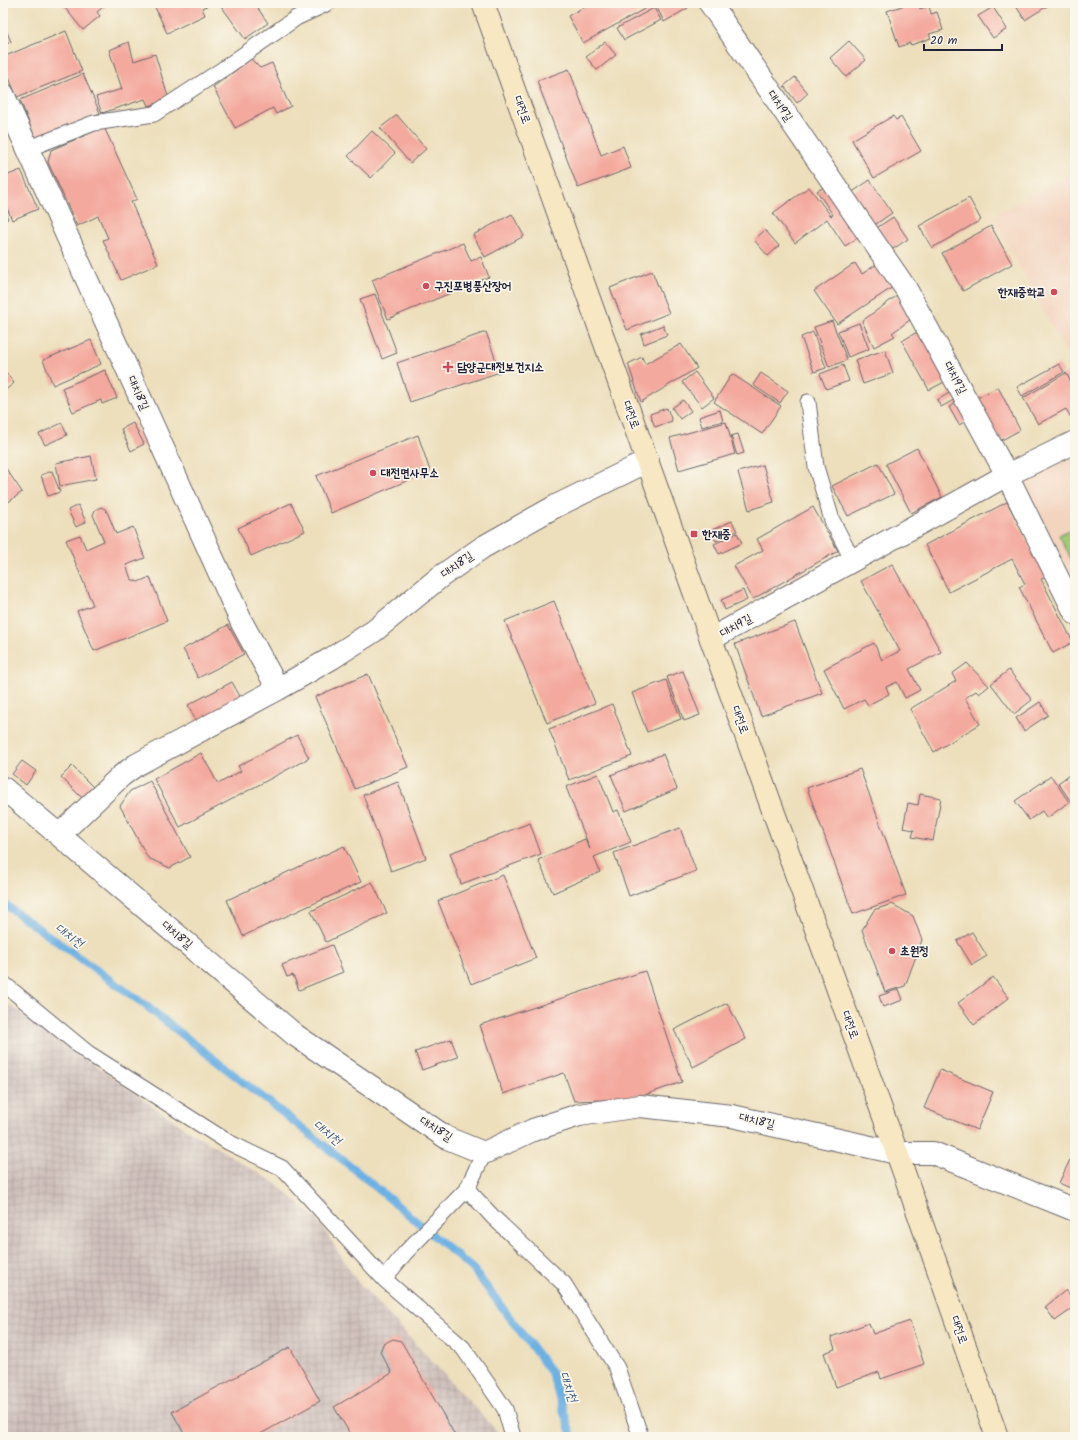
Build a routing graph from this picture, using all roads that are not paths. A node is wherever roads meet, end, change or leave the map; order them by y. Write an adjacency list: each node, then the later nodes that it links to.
1 (328, 3): 5 (lane)
2 (483, 3): 8 (street, 대전로)
3 (710, 3): 9 (street, 대치9길)
4 (3, 94): 5 (street, 대치8길)
5 (27, 149): 13 (street, 대치8길)
6 (808, 402): 10 (lane)
7 (1075, 442): 9 (street)
8 (648, 461): 12 (street, 대전로); 13 (street, 대치8길)
9 (1007, 475): 10 (street, 대치9길); 11 (street)
10 (853, 561): 12 (street, 대치9길)
11 (1075, 613)
12 (711, 640): 18 (street, 대전로)
13 (278, 689): 15 (street, 대치8길)
14 (3, 788): 15 (street, 대치8길)
15 (59, 835): 17 (street, 대치8길)
16 (3, 983): 21 (lane)
17 (484, 1153): 18 (street, 대치8길); 19 (lane)
18 (897, 1153): 20 (street, 대치8길); 24 (street, 대전로)
19 (468, 1189): 21 (lane); 23 (lane)
20 (1075, 1210)
21 (384, 1279): 22 (lane)
22 (513, 1437)
23 (641, 1437)
24 (997, 1437)

